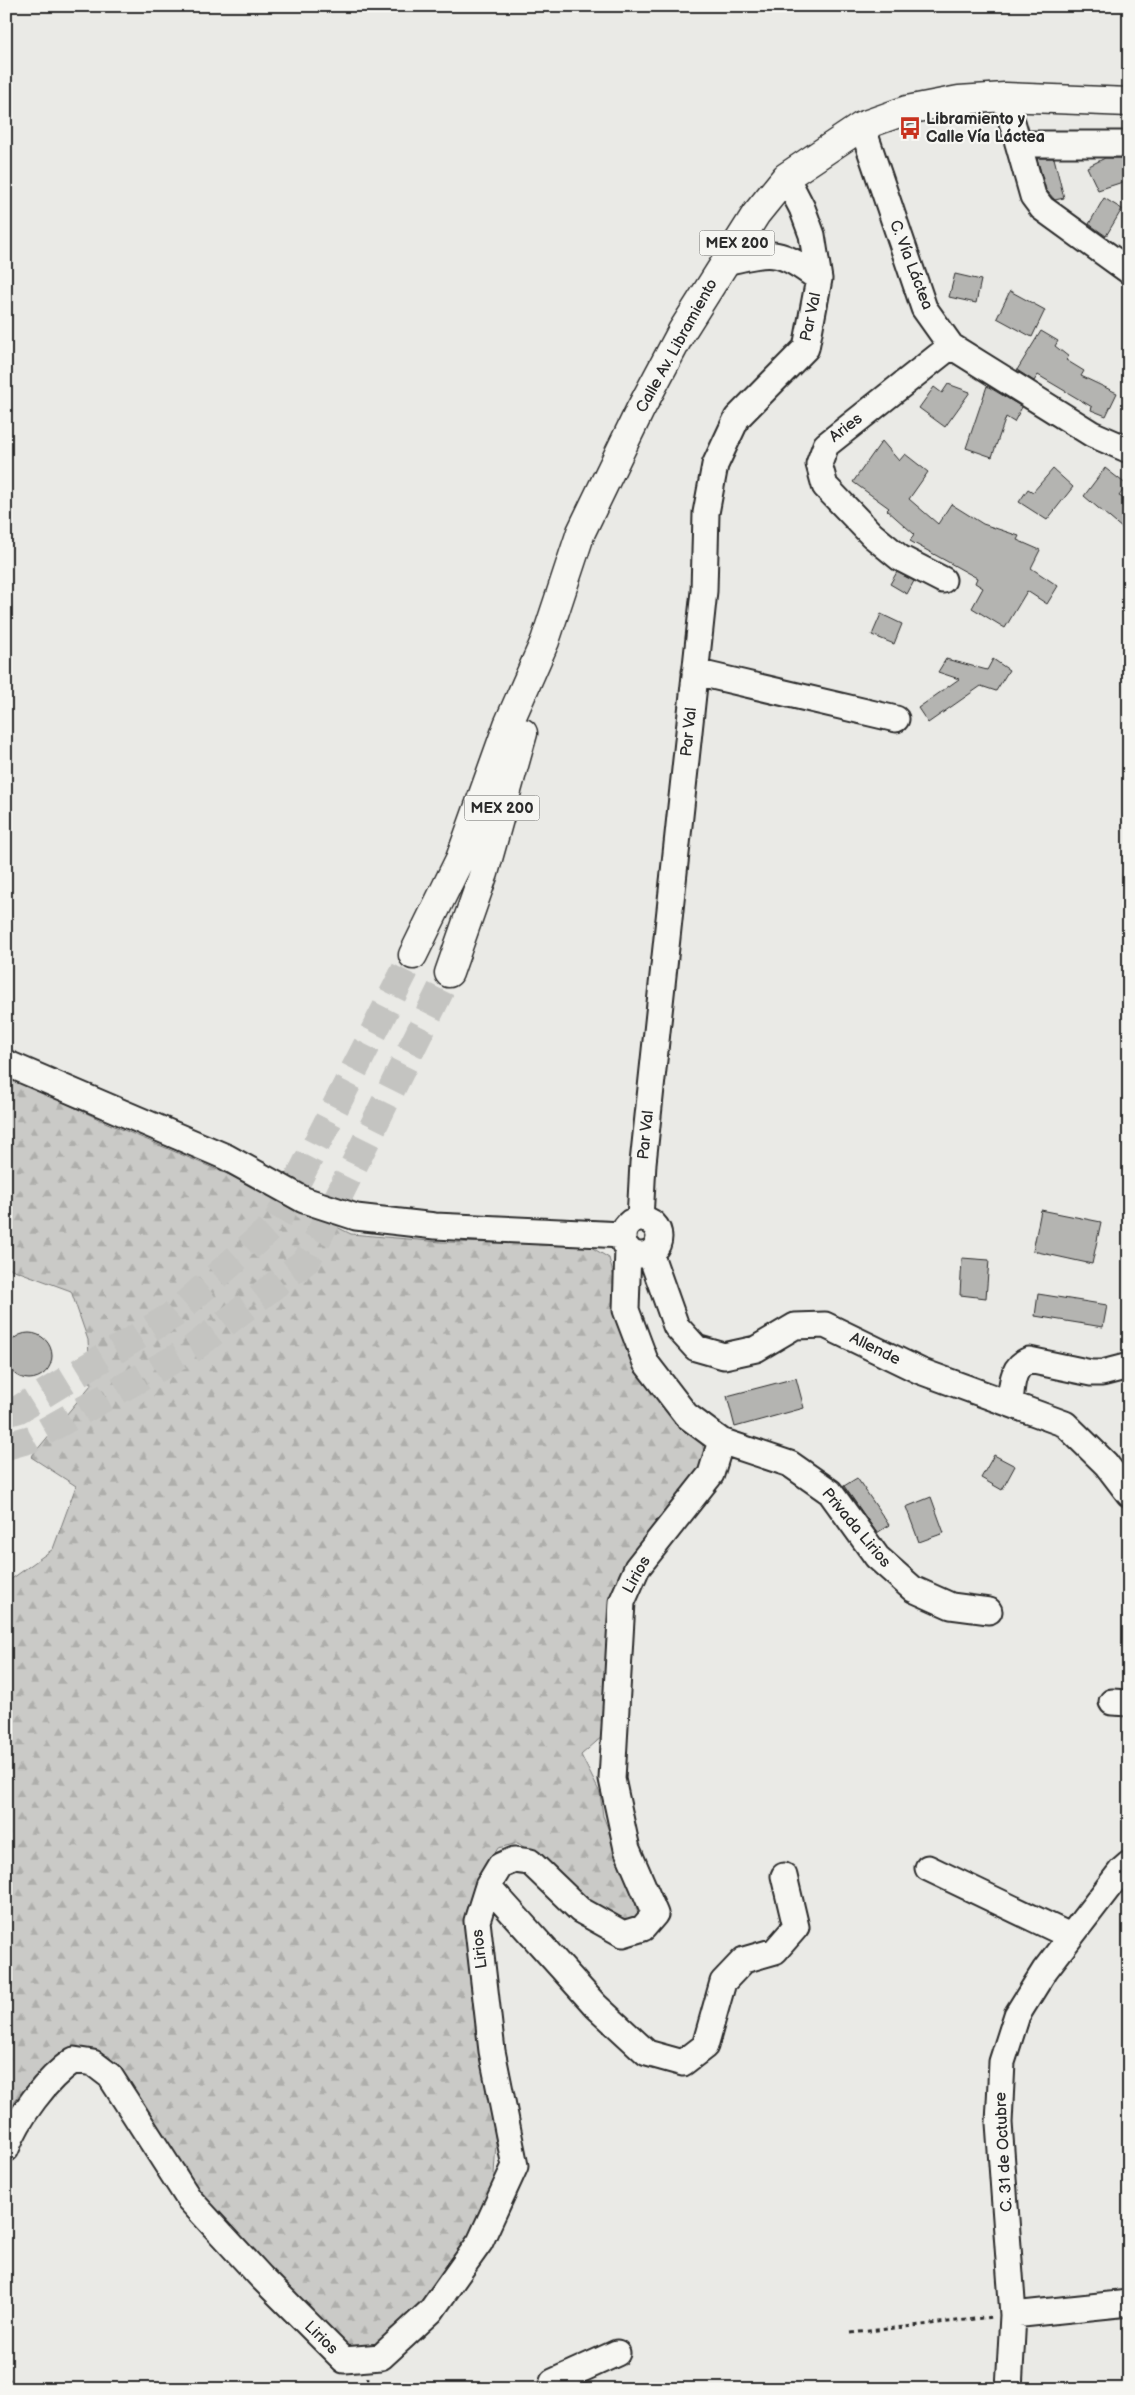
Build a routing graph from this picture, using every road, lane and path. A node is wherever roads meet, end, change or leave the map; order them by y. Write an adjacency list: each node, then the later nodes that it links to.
1 (1005, 97): 2 (main road, Calle Av. Libramiento / MEX 200); 3 (main road, Calle Av. Libramiento / MEX 200); 4 (street)
2 (1129, 102)
3 (862, 126): 6 (main road, Calle Av. Libramiento / MEX 200); 10 (street, C. Vía Láctea)
4 (1019, 144): 5 (street); 8 (street)
5 (1129, 144)
6 (786, 177): 7 (main road, Calle Av. Libramiento / MEX 200); 9 (street, Par Val)
7 (725, 262): 9 (street, Par Val); 13 (main road, Calle Av. Libramiento / MEX 200)
8 (1129, 271)
9 (819, 279): 14 (street, Par Val)
10 (951, 346): 11 (street, C. Vía Láctea); 12 (street, Aries)
11 (1129, 450)
12 (943, 580)
13 (545, 641): 16 (main road, Calle Av. Libramiento / MEX 200); 17 (main road, Calle Av. Libramiento / MEX 200)
14 (695, 672): 15 (street); 19 (street, Par Val)
15 (896, 719)
16 (413, 955)
17 (450, 973)
18 (6, 1062): 19 (street)
19 (635, 1239): 21 (street, Allende); 22 (street)
20 (1129, 1366): 21 (street)
21 (1010, 1404): 23 (street, Allende)
22 (721, 1441): 24 (street, Privada Lirios); 28 (street, Lirios)
23 (1129, 1494)
24 (989, 1611)
25 (1129, 1864): 29 (street, C. 31 de Octubre)
26 (928, 1868): 29 (street)
27 (784, 1876): 28 (street)
28 (488, 1886): 30 (street, Lirios)
29 (1070, 1936): 32 (street, C. 31 de Octubre)
30 (6, 2149)
31 (1129, 2303): 32 (street)
32 (1013, 2315): 33 (path); 38 (street, C. 31 de Octubre)
33 (851, 2334)
34 (617, 2353): 37 (street)
35 (6, 2371): 36 (path)
36 (12, 2389)
37 (551, 2389)
38 (1009, 2389)

